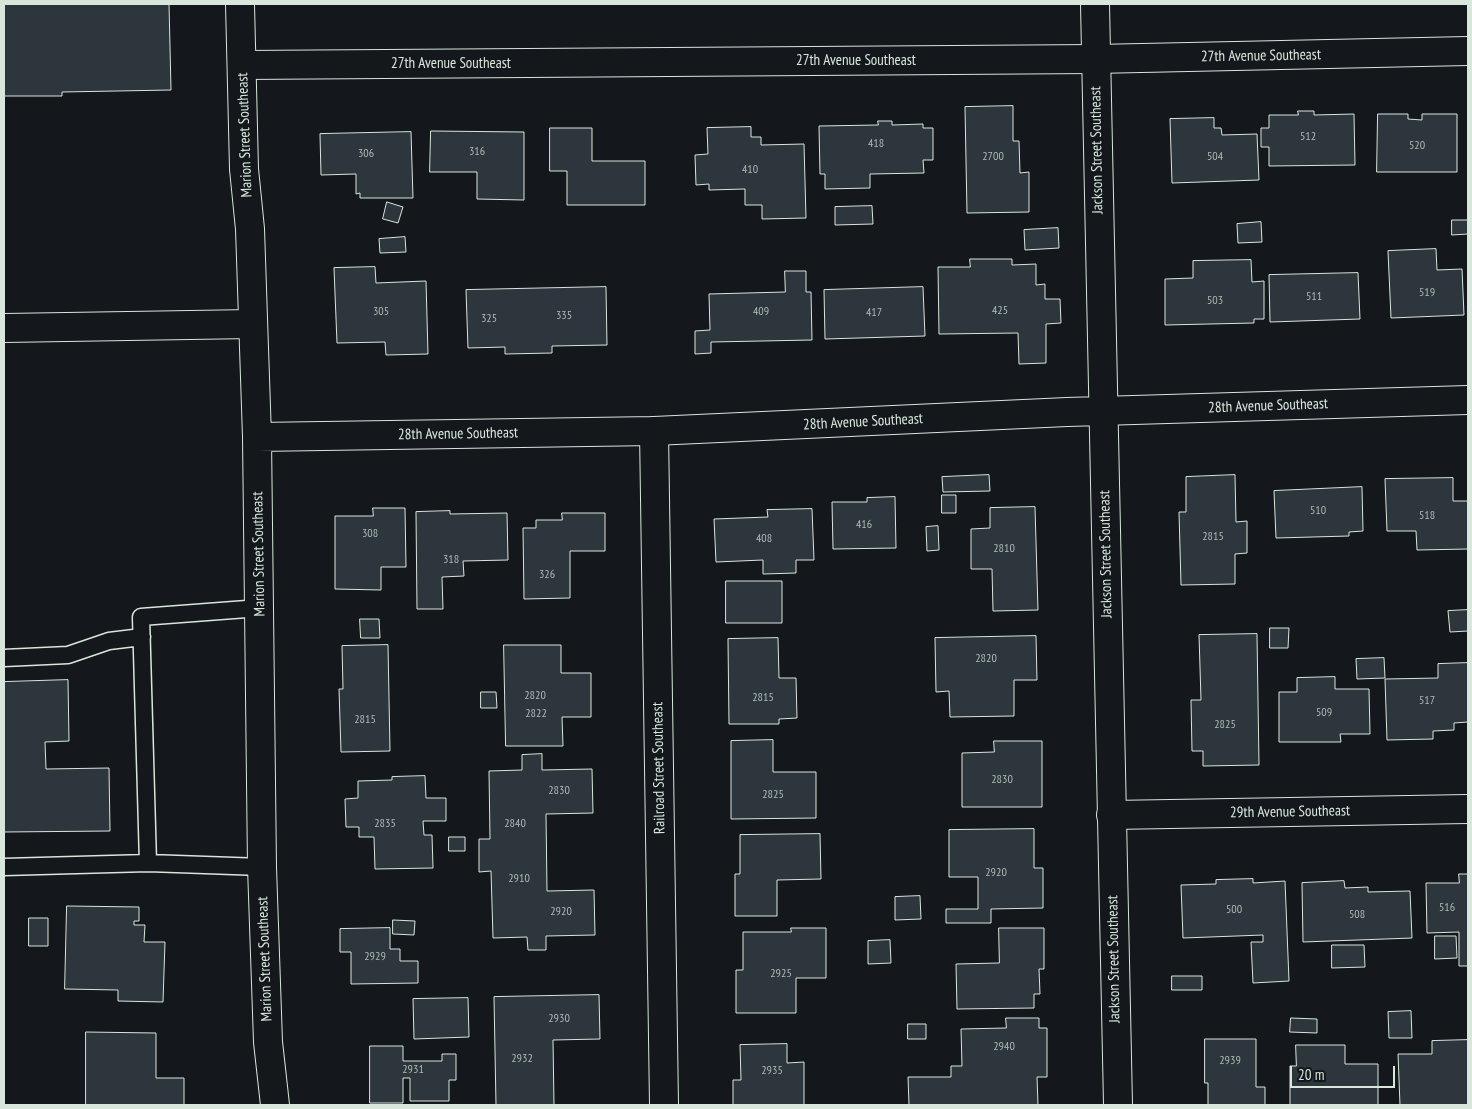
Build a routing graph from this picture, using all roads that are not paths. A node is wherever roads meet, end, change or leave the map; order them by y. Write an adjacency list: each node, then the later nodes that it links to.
1 (240, 4): 5 (street, Marion Street Southeast)
2 (1094, 4): 4 (street, Jackson Street Southeast)
3 (1468, 51): 4 (street, 27th Avenue Southeast)
4 (1095, 59): 5 (street, 27th Avenue Southeast); 9 (street, Jackson Street Southeast)
5 (243, 65): 6 (street, Marion Street Southeast)
6 (252, 324): 7 (street); 11 (street, Marion Street Southeast)
7 (4, 328)
8 (1468, 400): 9 (street, 28th Avenue Southeast)
9 (1104, 412): 10 (street, 28th Avenue Southeast); 16 (street, Jackson Street Southeast)
10 (654, 431): 11 (street, 28th Avenue Southeast); 21 (street, Railroad Street Southeast)
11 (257, 437): 12 (street, Marion Street Southeast)
12 (260, 608): 13 (lane); 19 (street, Marion Street Southeast)
13 (142, 637): 14 (lane); 17 (lane)
14 (4, 658)
15 (1468, 809): 16 (street, 29th Avenue Southeast)
16 (1111, 815): 22 (street, Jackson Street Southeast)
17 (148, 863): 18 (lane); 19 (lane)
18 (4, 867)
19 (262, 867): 20 (street, Marion Street Southeast)
20 (275, 1105)
21 (664, 1105)
22 (1118, 1105)

